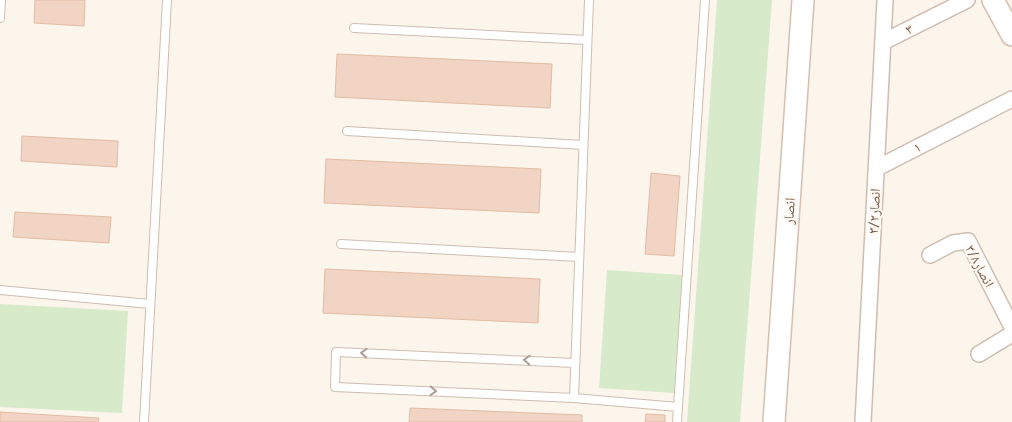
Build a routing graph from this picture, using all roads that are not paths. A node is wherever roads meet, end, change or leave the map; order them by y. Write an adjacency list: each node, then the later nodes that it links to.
1 (1, 0): 9 (lane)
2 (167, 0): 22 (lane)
3 (588, 0): 12 (lane)
4 (705, 0): 28 (lane)
5 (803, 0): 31 (street, انصار)
6 (885, 0): 13 (street, انصار۳/۲)
7 (967, 0): 13 (street, ۳)
8 (993, 0): 11 (street)
9 (0, 18)
10 (354, 28): 12 (lane)
11 (1012, 35)
12 (587, 40): 16 (lane)
13 (883, 42): 17 (street, انصار۳/۲)
14 (1012, 99): 17 (street, ۱)
15 (346, 130): 16 (lane)
16 (583, 145): 20 (lane)
17 (877, 168): 32 (street, انصار۳/۲)
18 (341, 244): 20 (lane)
19 (930, 255): 23 (street, انصار۳/۸)
20 (579, 257): 26 (lane)
21 (0, 290): 22 (lane)
22 (150, 304): 29 (lane)
23 (1012, 327)
24 (1012, 334): 25 (street)
25 (979, 354)
26 (575, 363): 27 (lane); 27 (lane, one-way to 27)
27 (574, 398): 28 (lane)
28 (678, 407): 30 (lane)
29 (144, 422)
30 (677, 422)
31 (774, 422)
32 (864, 422)

